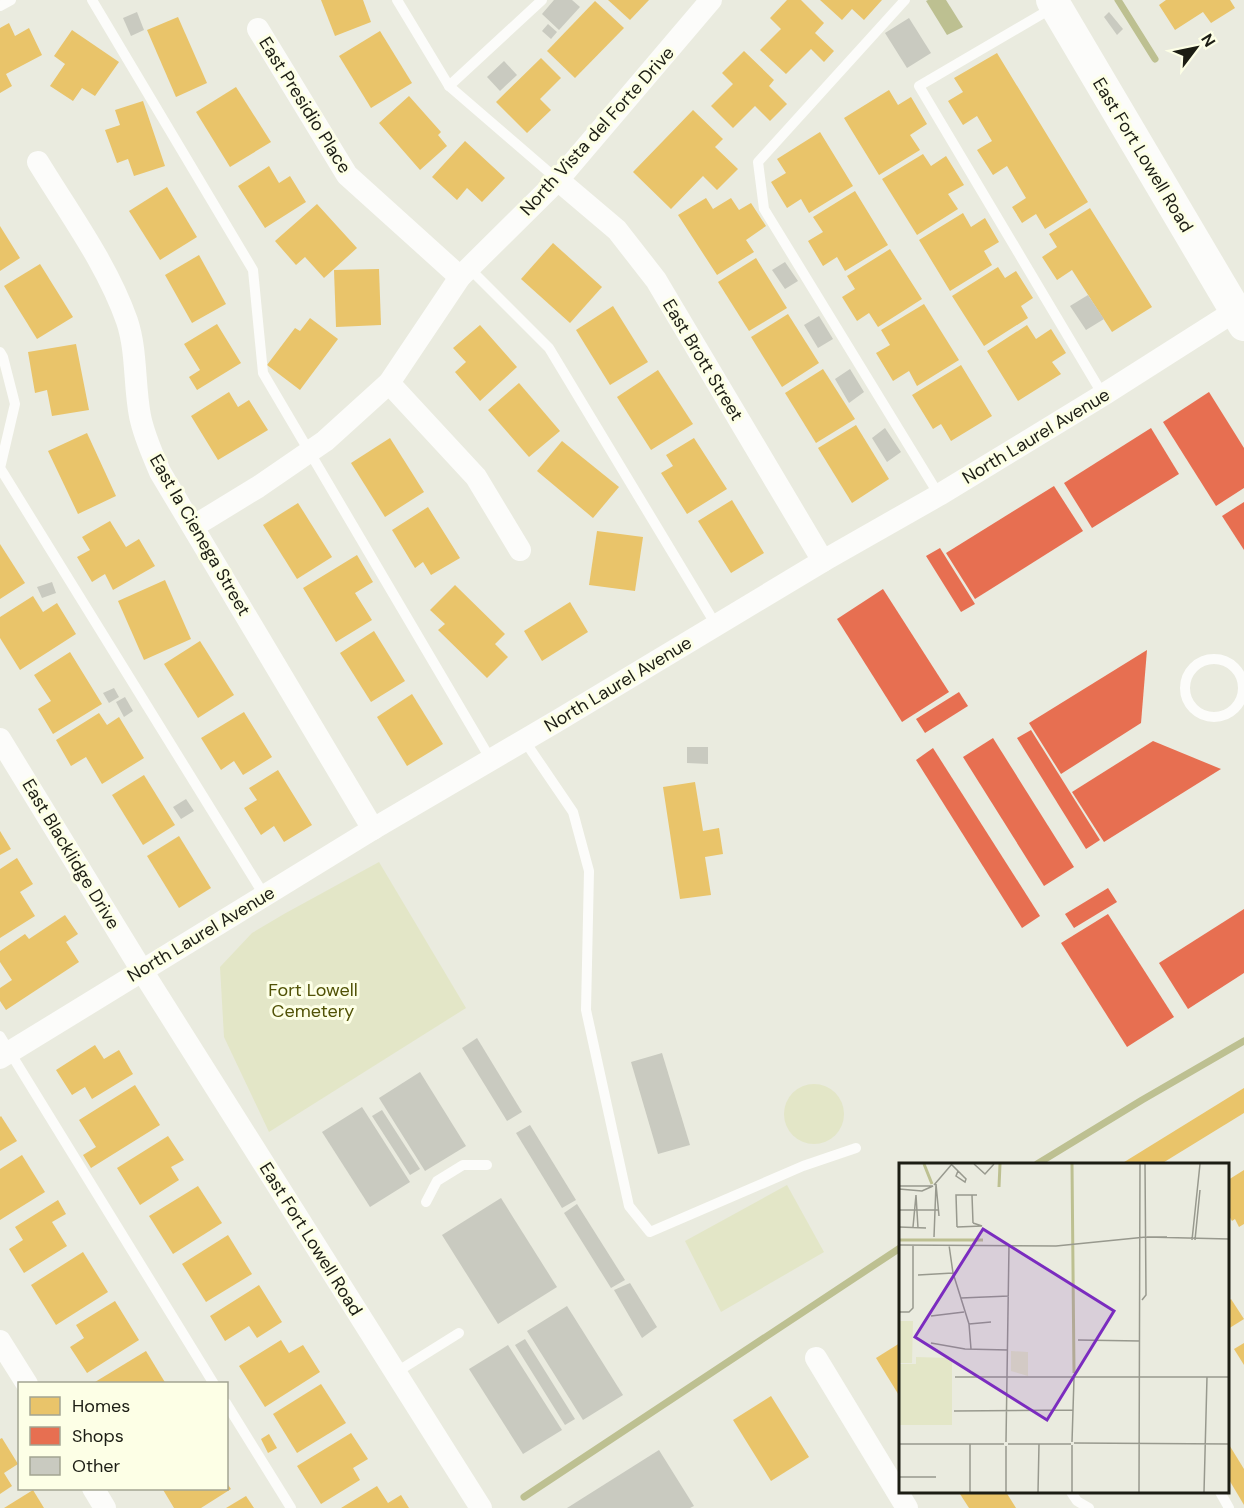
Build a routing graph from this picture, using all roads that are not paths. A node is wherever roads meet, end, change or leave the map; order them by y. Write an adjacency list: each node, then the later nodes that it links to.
1 (11, 0): 8 (lane)
2 (92, 0): 18 (lane)
3 (397, 0): 10 (lane)
4 (542, 0): 10 (lane)
5 (711, 0): 12 (street, North Vista del Forte Drive)
6 (904, 0): 19 (lane)
7 (1054, 3): 14 (main road, East Fort Lowell Road); 17 (lane)
8 (0, 6)
9 (258, 29): 13 (street, East Presidio Place)
10 (449, 86): 12 (lane)
11 (38, 162): 20 (street, East la Cienega Street)
12 (558, 180): 13 (street, North Vista del Forte Drive); 22 (street, East Brott Street)
13 (464, 273): 16 (street, North Vista del Forte Drive); 23 (lane)
14 (1240, 318): 17 (street, North Laurel Avenue)
15 (0, 352): 29 (lane)
16 (389, 383): 18 (street, North Vista del Forte Drive); 21 (street)
17 (1103, 395): 19 (street, North Laurel Avenue)
18 (309, 453): 20 (street, North Vista del Forte Drive); 27 (lane)
19 (939, 495): 22 (street, North Laurel Avenue)
20 (194, 526): 28 (street, East la Cienega Street)
21 (520, 550)
22 (823, 561): 23 (street, North Laurel Avenue)
23 (716, 625): 26 (street, North Laurel Avenue)
24 (1241, 670): 24 (lane)
25 (0, 739): 30 (street, East Blacklidge Drive)
26 (525, 740): 27 (street, North Laurel Avenue); 32 (lane)
27 (491, 760): 28 (street, North Laurel Avenue)
28 (373, 829): 29 (street, North Laurel Avenue)
29 (264, 895): 30 (street, North Laurel Avenue)
30 (141, 969): 31 (street, North Laurel Avenue); 38 (street, East Fort Lowell Road)
31 (3, 1048): 40 (lane)
32 (856, 1148)
33 (486, 1165): 34 (lane)
34 (426, 1202)
35 (459, 1333): 38 (lane)
36 (0, 1341): 39 (street)
37 (816, 1358): 48 (street)
38 (395, 1373): 47 (street, East Fort Lowell Road)
39 (26, 1382)
40 (213, 1382)
41 (228, 1406): 46 (lane)
42 (94, 1490): 45 (street)
43 (1072, 1493): 49 (lane)
44 (1221, 1493): 50 (lane)
45 (105, 1508)
46 (291, 1508)
47 (481, 1508)
48 (907, 1508)
49 (1089, 1508)
50 (1229, 1508)

